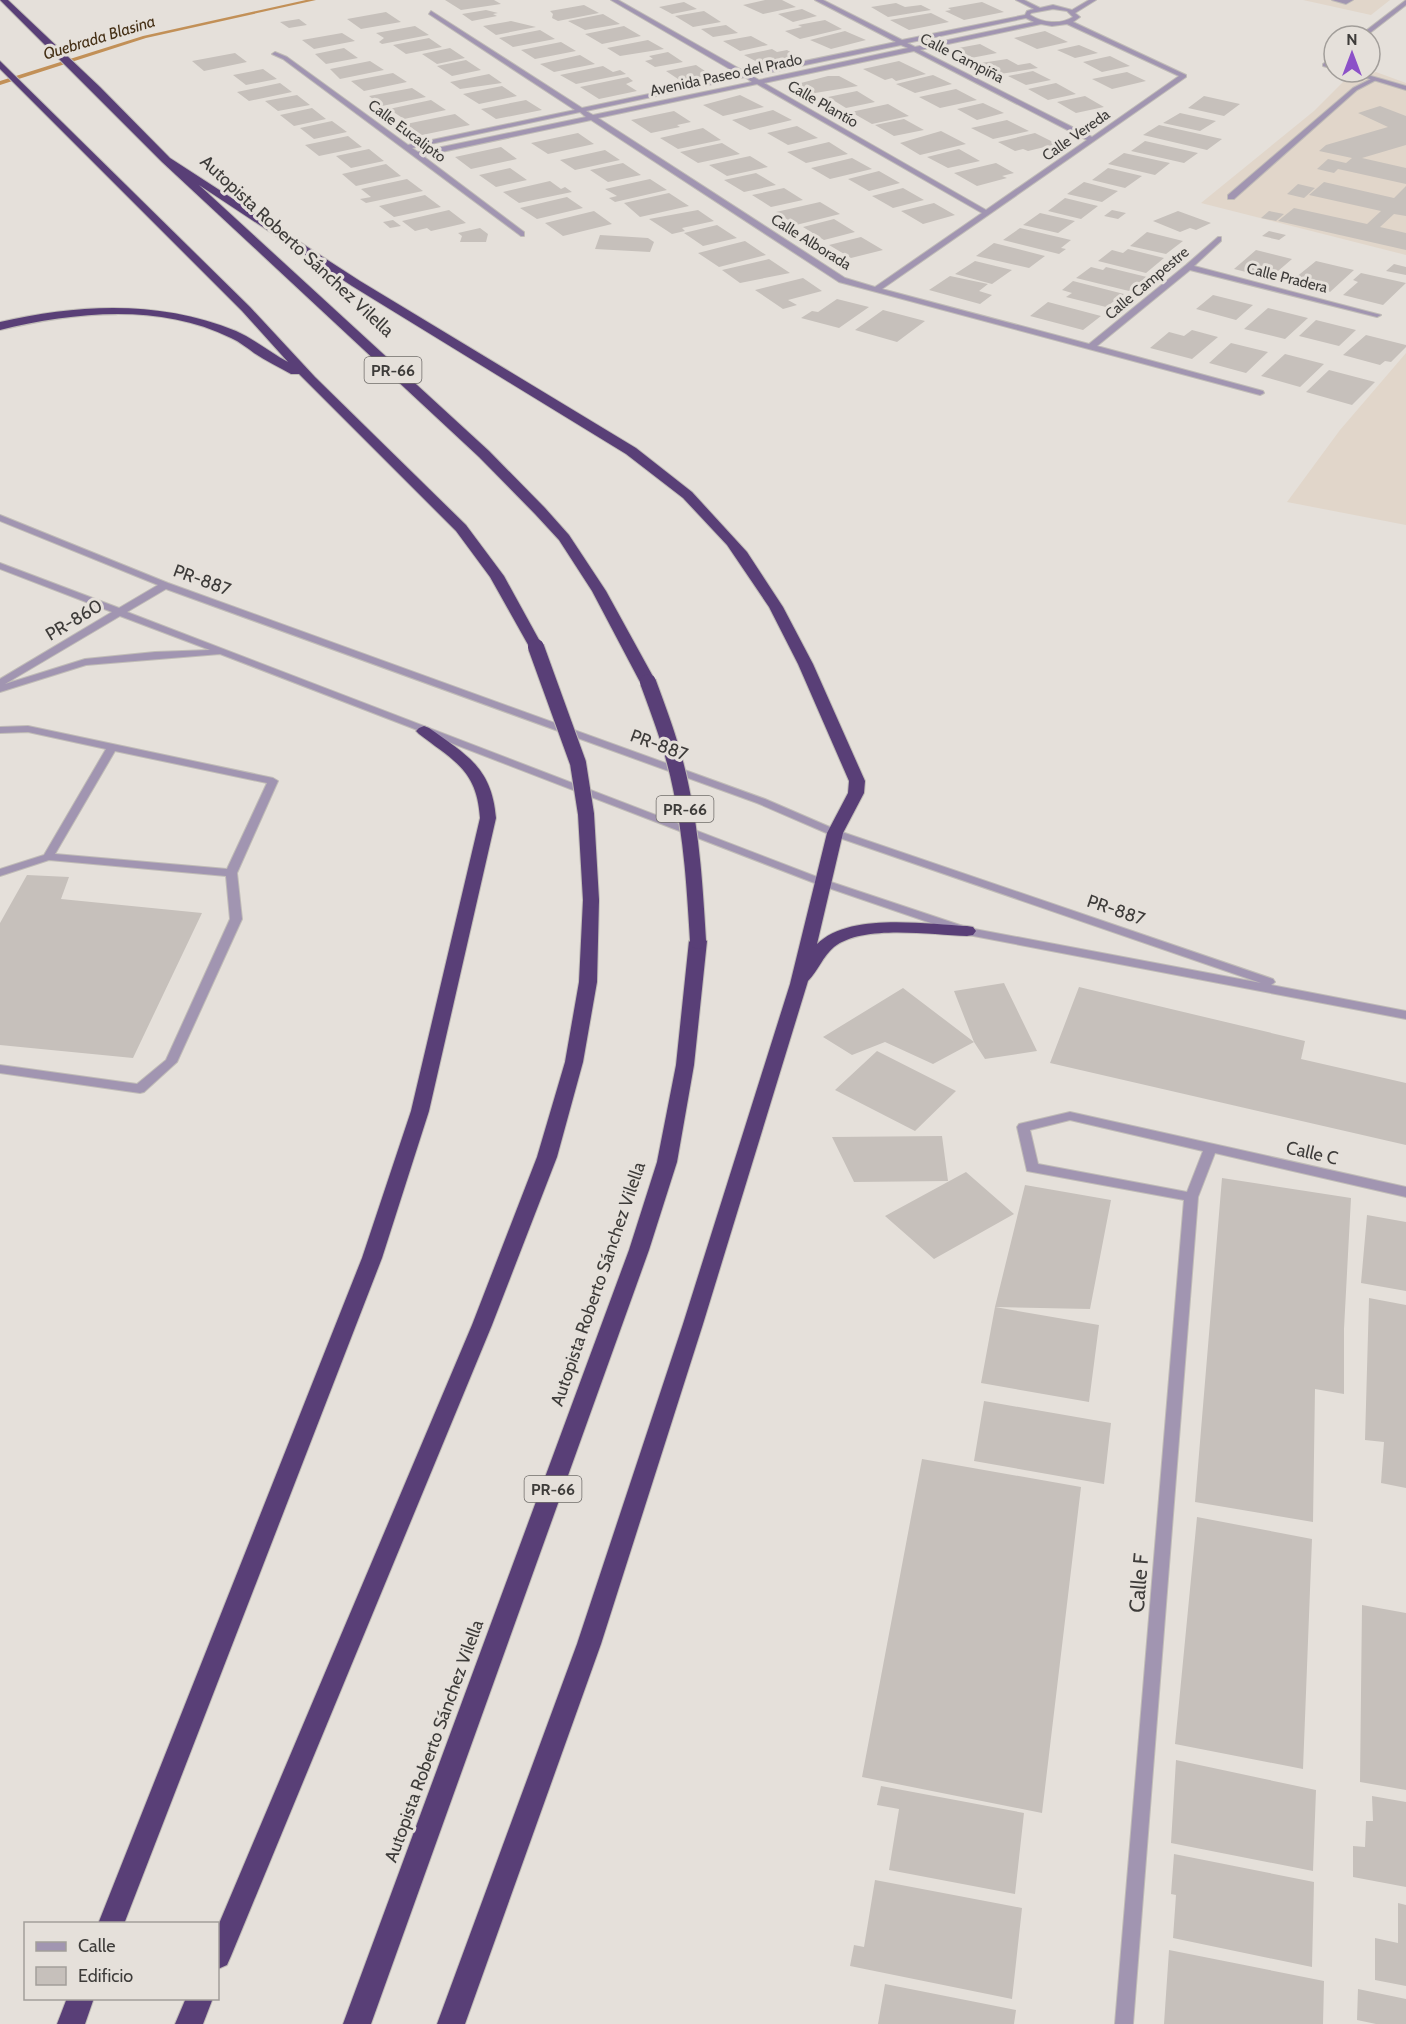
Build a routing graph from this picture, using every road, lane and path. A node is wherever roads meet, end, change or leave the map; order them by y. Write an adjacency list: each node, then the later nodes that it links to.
1 (3, 0): 32 (highway, Autopista Roberto Sánchez Vilella / PR-66)
2 (614, 0): 22 (street, Calle Plantío)
3 (818, 0): 18 (street, Calle Campiña)
4 (1019, 0): 10 (street)
5 (1072, 0): 11 (street)
6 (1093, 0): 12 (street)
7 (1335, 0): 8 (street)
8 (1350, 0)
9 (1406, 2): 17 (street)
10 (1037, 9): 11 (street); 14 (street)
11 (1062, 9): 12 (street)
12 (1072, 12): 16 (street)
13 (431, 14): 27 (street, Calle Alborada)
14 (1028, 16): 15 (street); 18 (street, Avenida Paseo del Prado)
15 (1041, 22): 16 (street); 19 (street, Avenida Paseo del Prado)
16 (1067, 22): 29 (street, Calle Vereda)
17 (1378, 24)
18 (901, 42): 19 (street, Calle Campiña); 22 (street, Avenida Paseo del Prado)
19 (913, 48): 24 (street, Avenida Paseo del Prado); 29 (street, Calle Campiña)
20 (275, 54): 30 (street, Calle Eucalipto)
21 (0, 64): 42 (highway)
22 (745, 75): 24 (street, Calle Plantío); 27 (street, Avenida Paseo del Prado)
23 (1382, 81): 26 (street)
24 (757, 82): 28 (street, Avenida Paseo del Prado); 34 (street, Calle Plantío)
25 (1365, 84): 33 (street)
26 (1406, 88)
27 (580, 110): 28 (street, Calle Alborada); 30 (street, Avenida Paseo del Prado)
28 (591, 117): 31 (street, Avenida Paseo del Prado); 38 (street, Calle Alborada)
29 (1093, 140): 34 (street, Calle Vereda)
30 (407, 147): 31 (street, Calle Eucalipto)
31 (416, 155): 35 (street, Calle Eucalipto)
32 (166, 160): 54 (highway); 73 (highway, Autopista Roberto Sánchez Vilella / PR-66, bridge)
33 (1232, 197)
34 (987, 213): 38 (street, Calle Vereda)
35 (521, 234)
36 (1218, 239): 37 (street, Calle Campestre)
37 (1189, 267): 39 (street, Calle Pradera); 41 (street, Calle Campestre)
38 (878, 288): 41 (street, Calle Alborada)
39 (1377, 315)
40 (0, 326): 42 (highway)
41 (1091, 347): 43 (street, Calle Alborada)
42 (310, 380): 68 (highway, bridge)
43 (1260, 393)
44 (0, 518): 46 (street, PR-887)
45 (0, 566): 47 (street, PR-887)
46 (165, 585): 47 (street, PR-860 / PR-860); 54 (street, PR-887)
47 (119, 612): 48 (street, PR-887); 49 (street, PR-860 / PR-860)
48 (223, 653): 50 (street); 52 (street, PR-887)
49 (0, 683)
50 (0, 689)
51 (0, 729): 53 (street)
52 (424, 731): 58 (street, PR-887); 67 (highway)
53 (111, 749): 55 (street); 57 (street)
54 (835, 833): 58 (highway); 61 (street, PR-887)
55 (48, 857): 56 (street); 57 (street)
56 (0, 873)
57 (231, 873): 63 (street)
58 (821, 882): 59 (street, PR-887); 60 (highway)
59 (967, 931): 60 (highway); 61 (street, PR-887)
60 (799, 984): 74 (highway)
61 (1310, 996): 62 (street, PR-887)
62 (1406, 1015)
63 (0, 1069)
64 (1211, 1149): 65 (street, Calle C); 66 (street, Calle F); 66 (street, Calle C)
65 (1406, 1192)
66 (1191, 1197): 75 (street, Calle F)
67 (111, 1922)
68 (219, 1954)
69 (80, 2000): 71 (highway)
70 (199, 2000): 72 (highway)
71 (71, 2024)
72 (189, 2024)
73 (357, 2024)
74 (451, 2024)
75 (1124, 2024)

